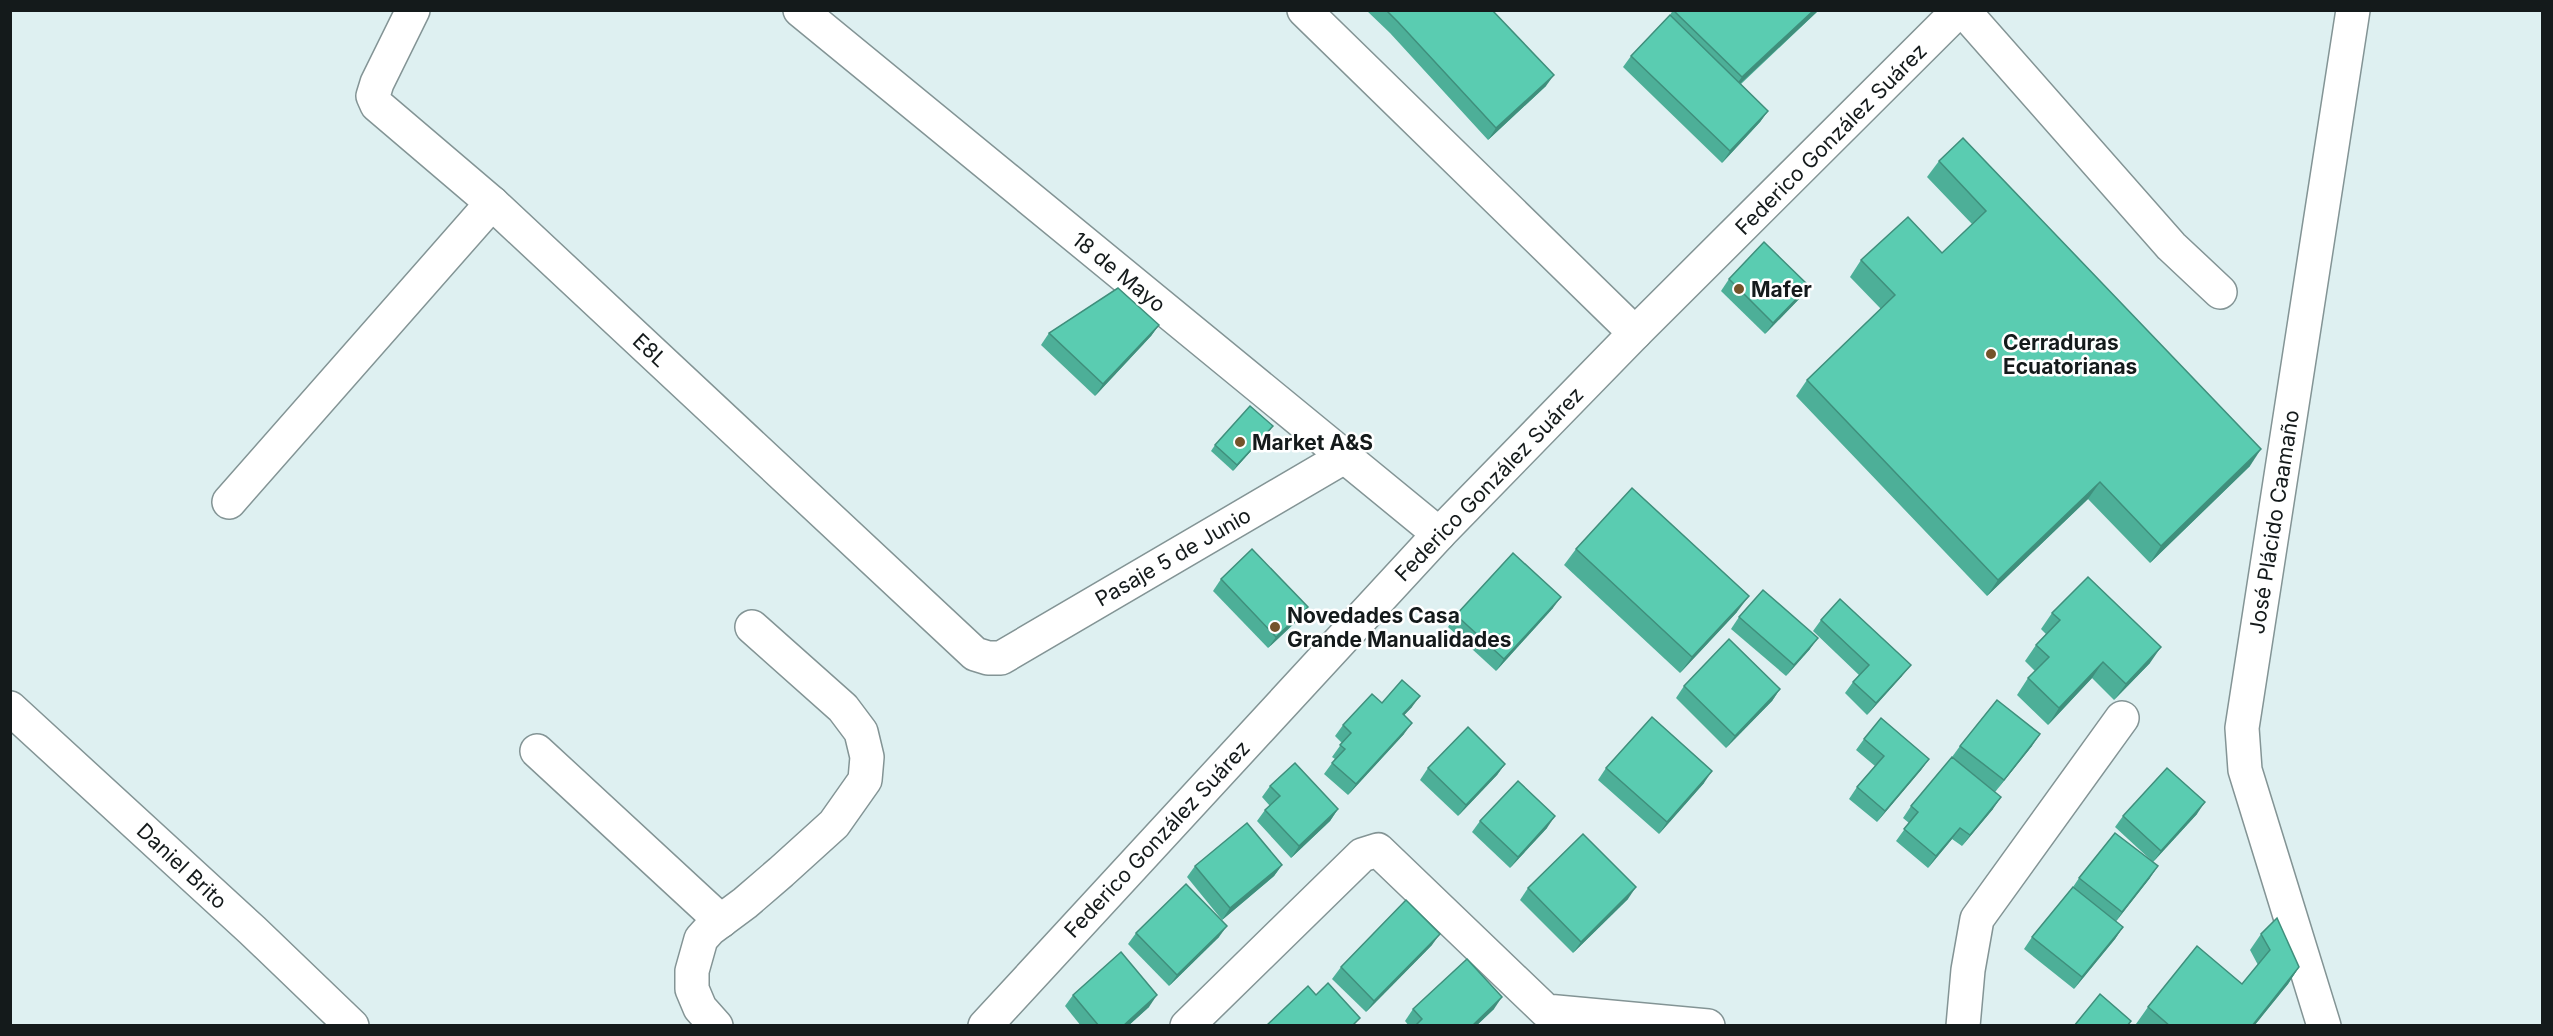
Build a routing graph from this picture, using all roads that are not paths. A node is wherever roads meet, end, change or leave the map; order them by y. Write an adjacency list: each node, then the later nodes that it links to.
1 (414, 10): 6 (street, E8L)
2 (800, 10): 9 (street, 18 de Mayo)
3 (1304, 10): 8 (street)
4 (1961, 10): 7 (street); 8 (street, Federico González Suárez)
5 (2353, 10): 25 (street, José Plácido Caamaño)
6 (492, 203): 10 (street); 13 (street, E8L)
7 (2220, 292)
8 (1635, 333): 11 (street, Federico González Suárez)
9 (1344, 457): 11 (street, 18 de Mayo); 13 (street, Pasaje 5 de Junio)
10 (230, 502)
11 (1439, 534): 22 (street, Federico González Suárez)
12 (753, 627): 17 (street)
13 (1001, 658)
14 (10, 708): 20 (street, Daniel Brito)
15 (2122, 718): 24 (street)
16 (537, 752): 17 (street)
17 (721, 921): 21 (street)
18 (1539, 1018): 19 (street); 23 (street)
19 (1697, 1025)
20 (352, 1026)
21 (716, 1026)
22 (985, 1026)
23 (1187, 1026)
24 (1963, 1026)
25 (2324, 1026)

